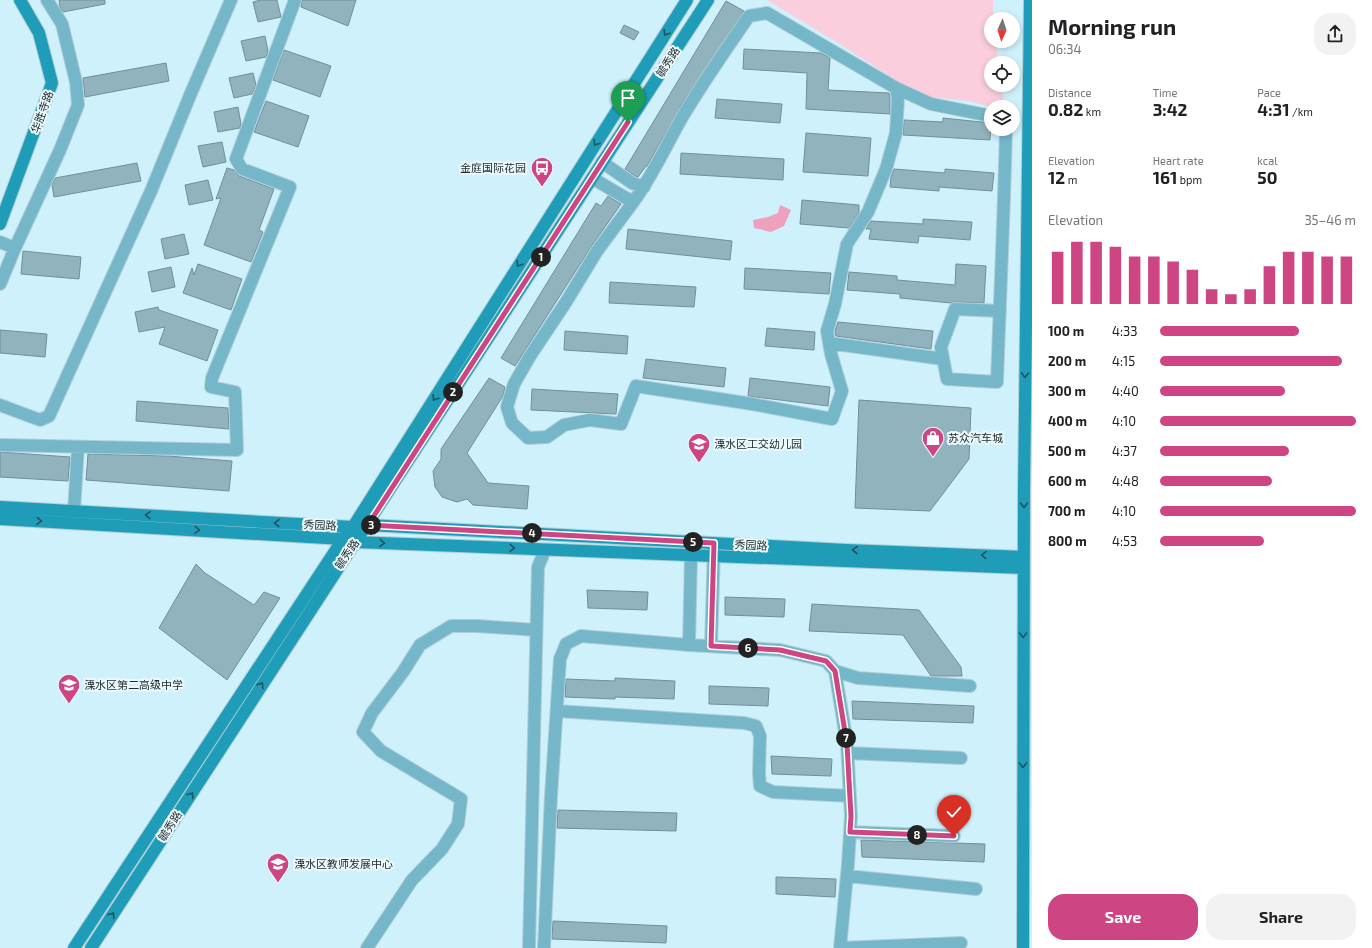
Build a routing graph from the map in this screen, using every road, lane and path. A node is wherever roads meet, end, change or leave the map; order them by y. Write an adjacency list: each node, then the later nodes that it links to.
1 (20, 0): 15 (street, 华胜寺路)
2 (47, 0): 17 (street)
3 (231, 0): 22 (street)
4 (295, 0): 24 (street)
5 (687, 0): 29 (street, 毓秀路, one-way to 29)
6 (708, 0): 11 (street, 毓秀路)
7 (1030, 0): 37 (street, one-way to 37)
8 (896, 88): 9 (street); 13 (street); 20 (street)
9 (984, 115)
10 (1006, 136): 19 (street)
11 (602, 162): 12 (street, 毓秀路); 13 (street)
12 (592, 178): 14 (street); 28 (street, 毓秀路)
13 (644, 187): 14 (street)
14 (634, 201): 20 (street)
15 (0, 224)
16 (0, 242): 17 (street)
17 (15, 248): 18 (street)
18 (0, 284)
19 (1000, 311): 21 (street); 21 (street)
20 (829, 343): 21 (street)
21 (943, 359)
22 (0, 405)
23 (0, 445): 24 (street)
24 (78, 447): 26 (street)
25 (0, 507): 26 (street, 秀园路)
26 (73, 517): 27 (street, 秀园路, one-way to 26); 29 (street, 秀园路, one-way to 26); 30 (street, 秀园路, one-way to 30)
27 (0, 518)
28 (368, 525): 29 (street, 秀园路); 31 (street, 毓秀路); 32 (street, 秀园路)
29 (353, 527): 30 (street, 毓秀路)
30 (343, 539): 31 (street, 秀园路); 52 (street, 毓秀路)
31 (355, 542): 34 (street, 秀园路, one-way to 34); 53 (street, 毓秀路, one-way to 31)
32 (693, 542): 33 (street, 秀园路); 35 (street)
33 (714, 543): 36 (street); 37 (street, 秀园路, one-way to 33)
34 (545, 550): 35 (street, 秀园路); 38 (street)
35 (691, 555): 36 (street, 秀园路); 39 (street)
36 (714, 556): 37 (street, 秀园路); 40 (street)
37 (1023, 563): 58 (street, one-way to 58)
38 (536, 630): 54 (street); 55 (street)
39 (689, 645): 40 (street); 43 (street)
40 (711, 646): 41 (street)
41 (835, 671): 42 (street); 44 (street)
42 (970, 686)
43 (556, 711): 46 (street); 56 (street)
44 (848, 754): 45 (street); 46 (street)
45 (961, 758)
46 (850, 796): 47 (street)
47 (850, 832): 48 (street); 49 (street)
48 (954, 836)
49 (847, 876): 50 (street); 57 (street)
50 (976, 889)
51 (961, 943): 57 (street)
52 (74, 948)
53 (91, 948)
54 (367, 948)
55 (529, 948)
56 (544, 948)
57 (840, 948)
58 (1023, 948)

